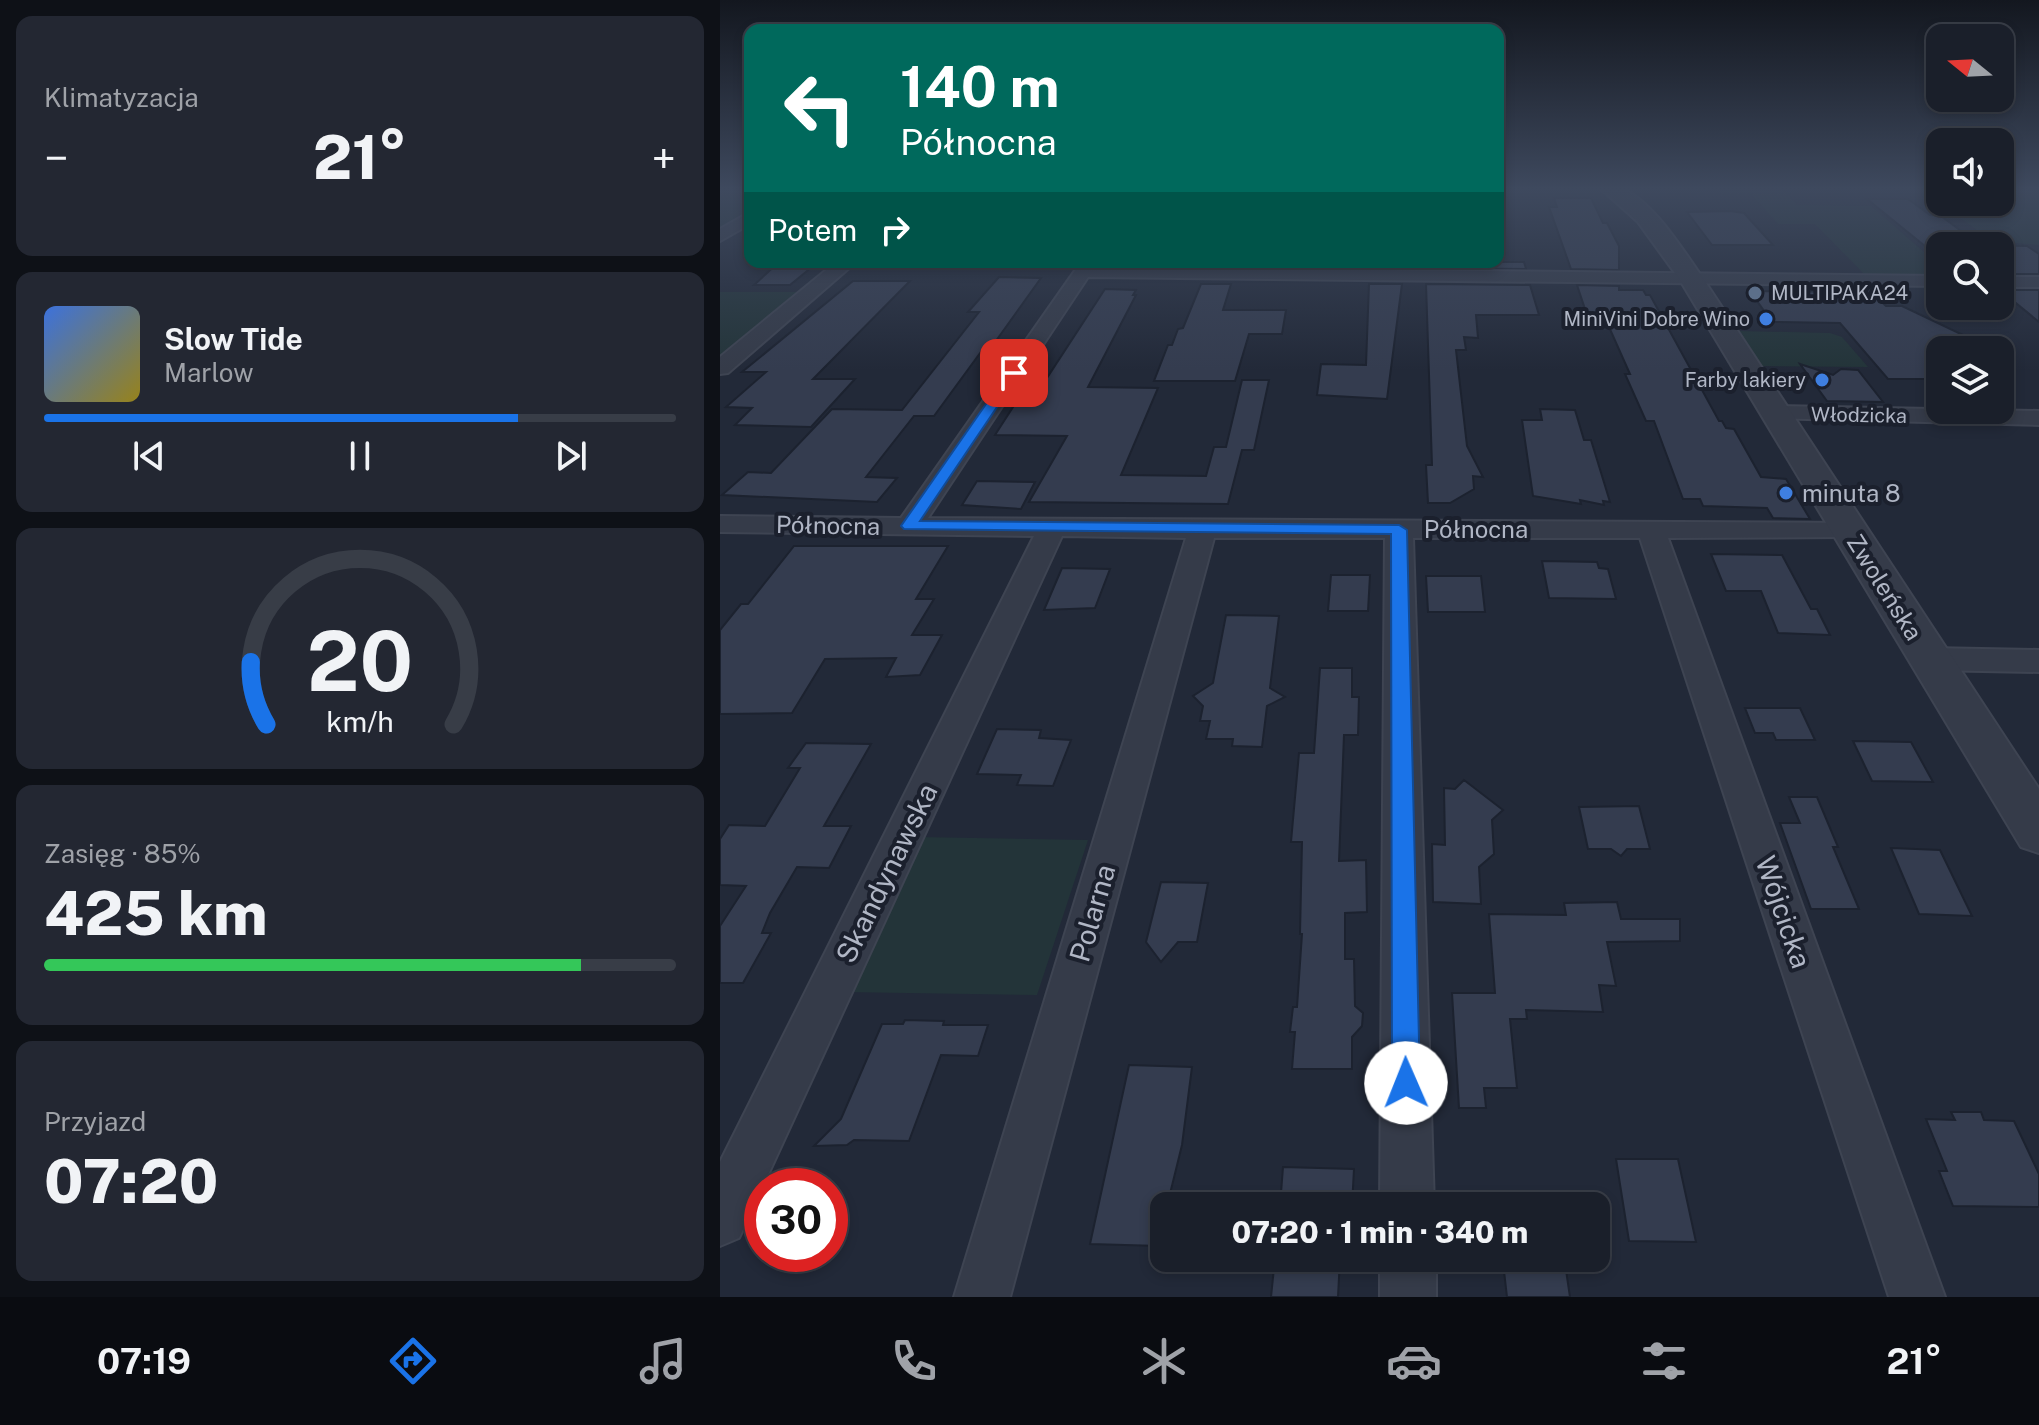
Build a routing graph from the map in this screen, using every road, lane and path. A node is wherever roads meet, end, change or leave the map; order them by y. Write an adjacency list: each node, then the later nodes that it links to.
1 (1671, 249): 5 (street, Zwoleńska)
2 (840, 268): 9 (street)
3 (1086, 268): 13 (street)
4 (1254, 268): 5 (street)
5 (1692, 280): 6 (street); 10 (street, Zwoleńska)
6 (1926, 281)
7 (2014, 282): 8 (street)
8 (2039, 282)
9 (720, 368)
10 (1776, 413): 11 (street, Włodzicka); 16 (street, Zwoleńska)
11 (2039, 418)
12 (720, 524): 13 (street, Północna)
13 (909, 526): 14 (street, Północna)
14 (1052, 528): 17 (street, Północna); 23 (street, Skandynawska)
15 (1651, 528): 16 (street, Północna); 18 (street, Północna); 27 (street, Wójcicka)
16 (1848, 529): 19 (street, Zwoleńska)
17 (1202, 530): 18 (street, Północna); 25 (street, Polarna)
18 (1399, 530): 22 (street)
19 (1930, 659): 20 (street); 21 (street, Zwoleńska)
20 (2039, 661)
21 (2039, 832)
22 (1407, 1192)
23 (720, 1219)
24 (1408, 1272): 26 (street)
25 (982, 1297)
26 (1408, 1297)
27 (1917, 1297)

